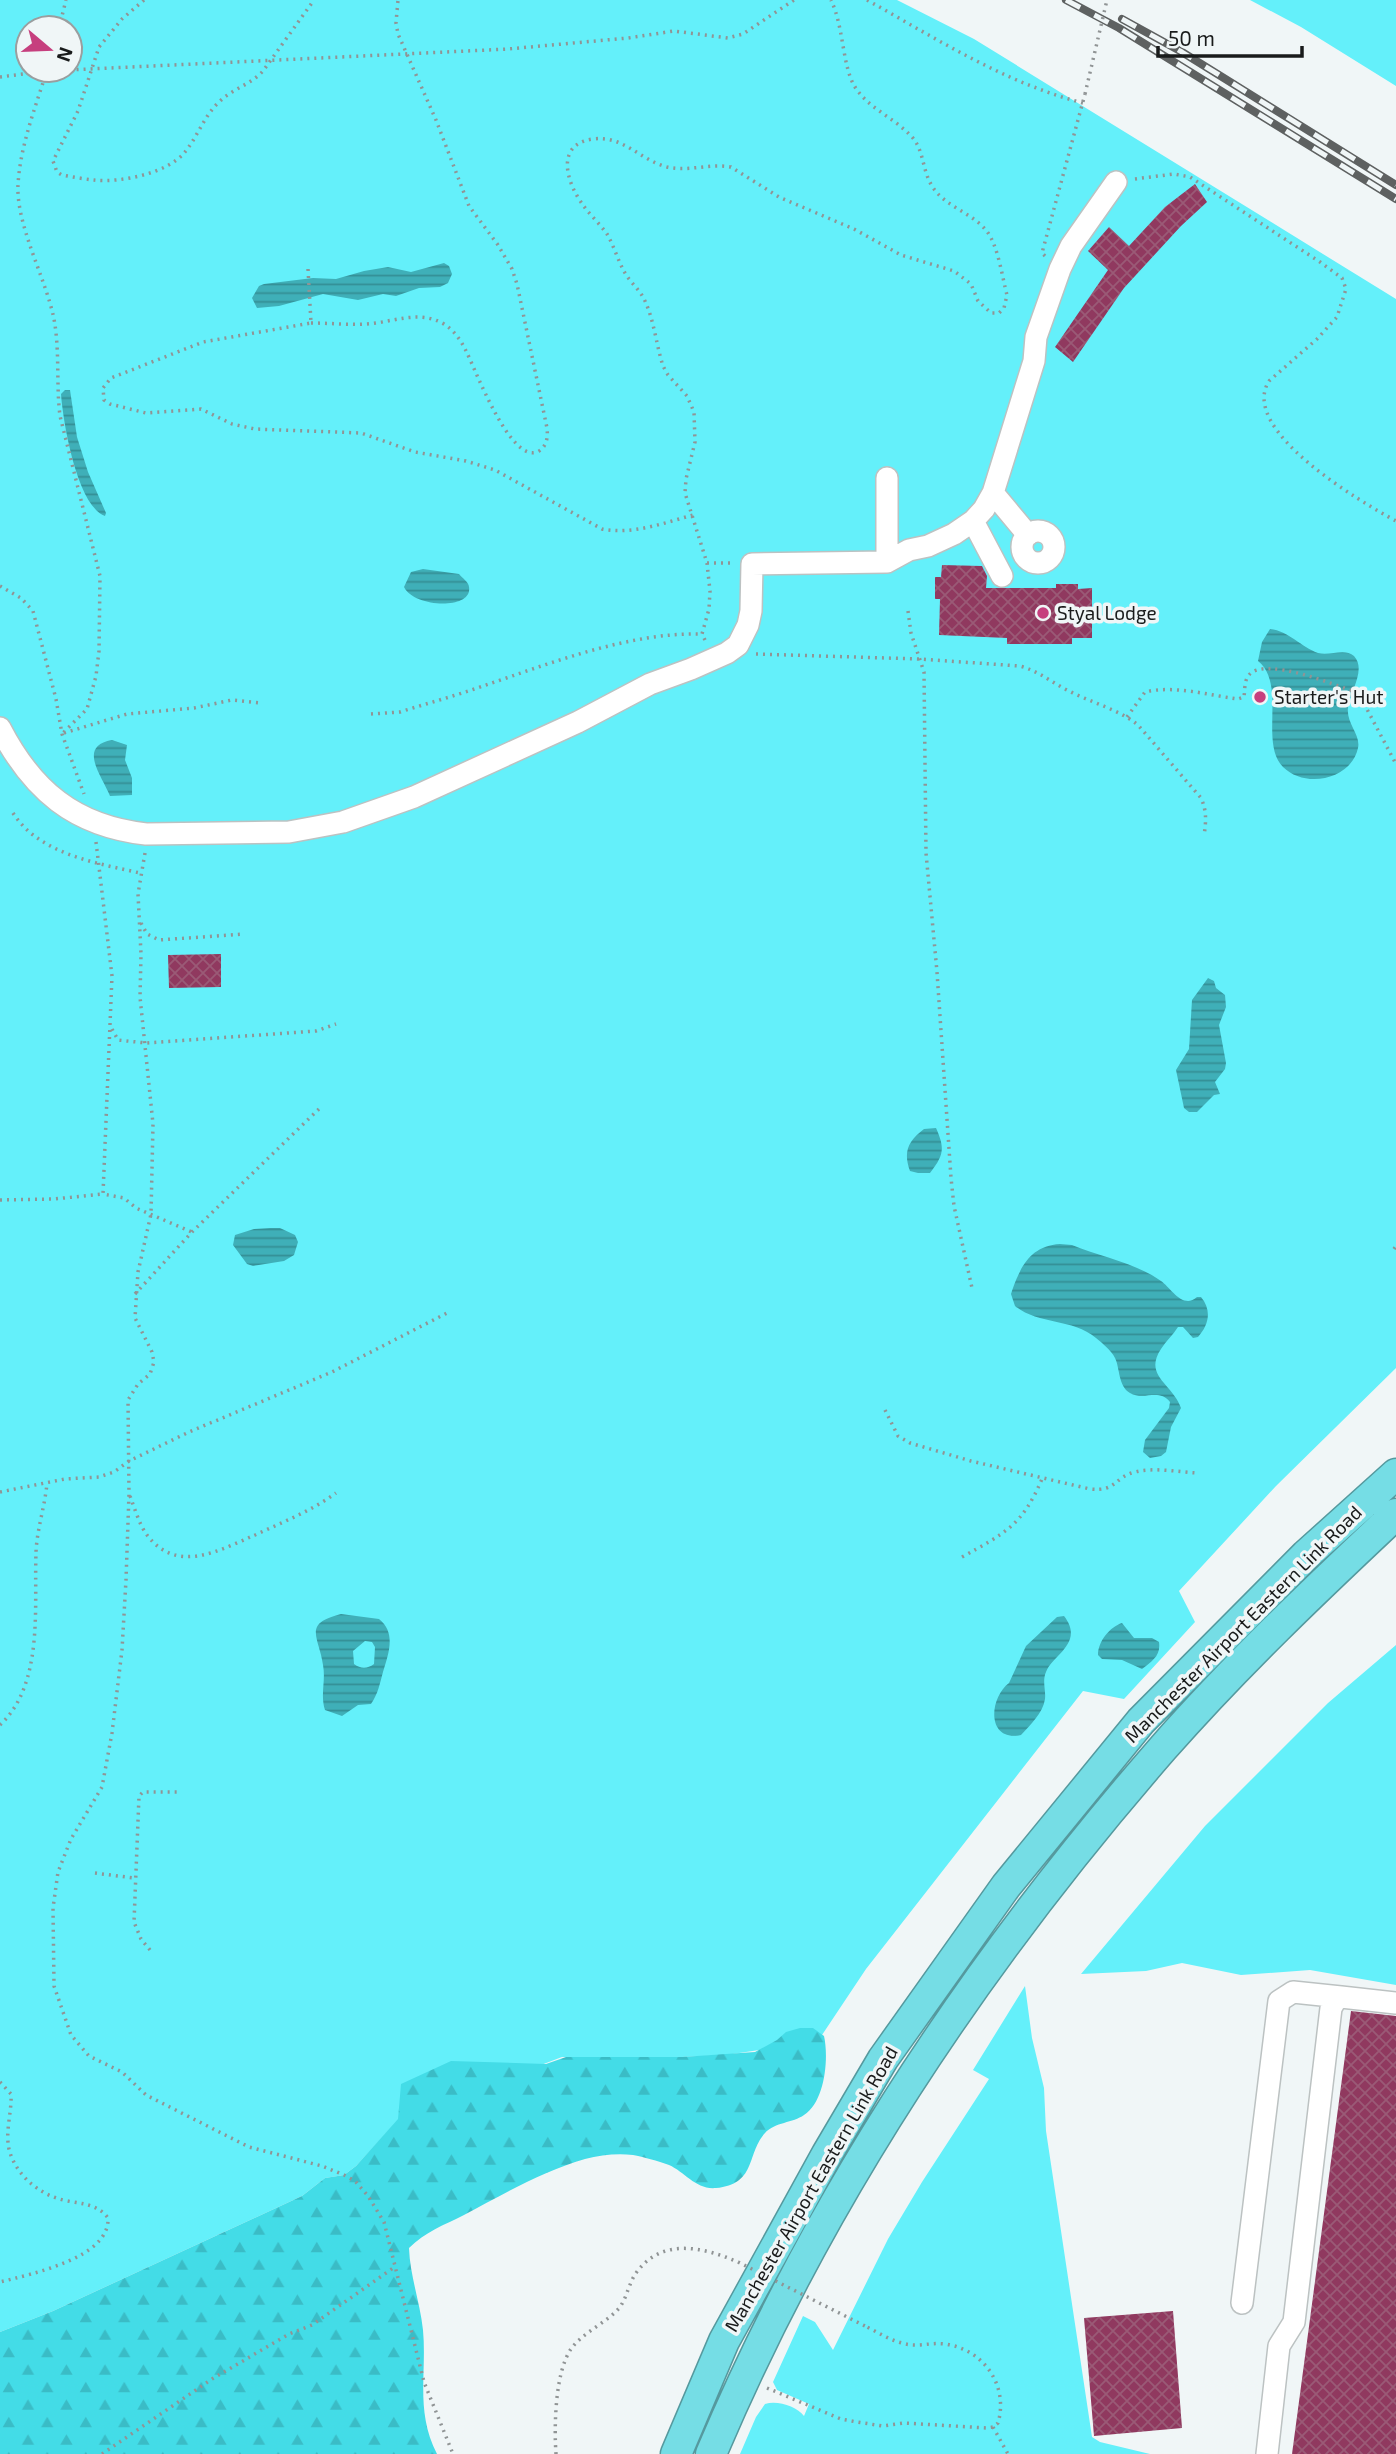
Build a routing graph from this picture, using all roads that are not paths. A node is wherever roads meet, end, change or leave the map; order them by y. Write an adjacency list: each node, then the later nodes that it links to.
1 (1116, 182): 3 (lane)
2 (887, 478): 6 (lane)
3 (993, 493): 4 (lane); 5 (lane)
4 (973, 521): 6 (lane); 7 (lane)
5 (1028, 535)
6 (887, 562): 8 (lane)
7 (1002, 576)
8 (0, 727)
9 (1396, 1474): 14 (highway, Manchester Airport Eastern Link Road)
10 (1396, 1514): 15 (highway, Manchester Airport Eastern Link Road)
11 (1341, 1997): 12 (lane); 13 (lane); 16 (lane)
12 (1396, 2003)
13 (1242, 2304)
14 (676, 2454)
15 (711, 2454)
16 (1267, 2454)

